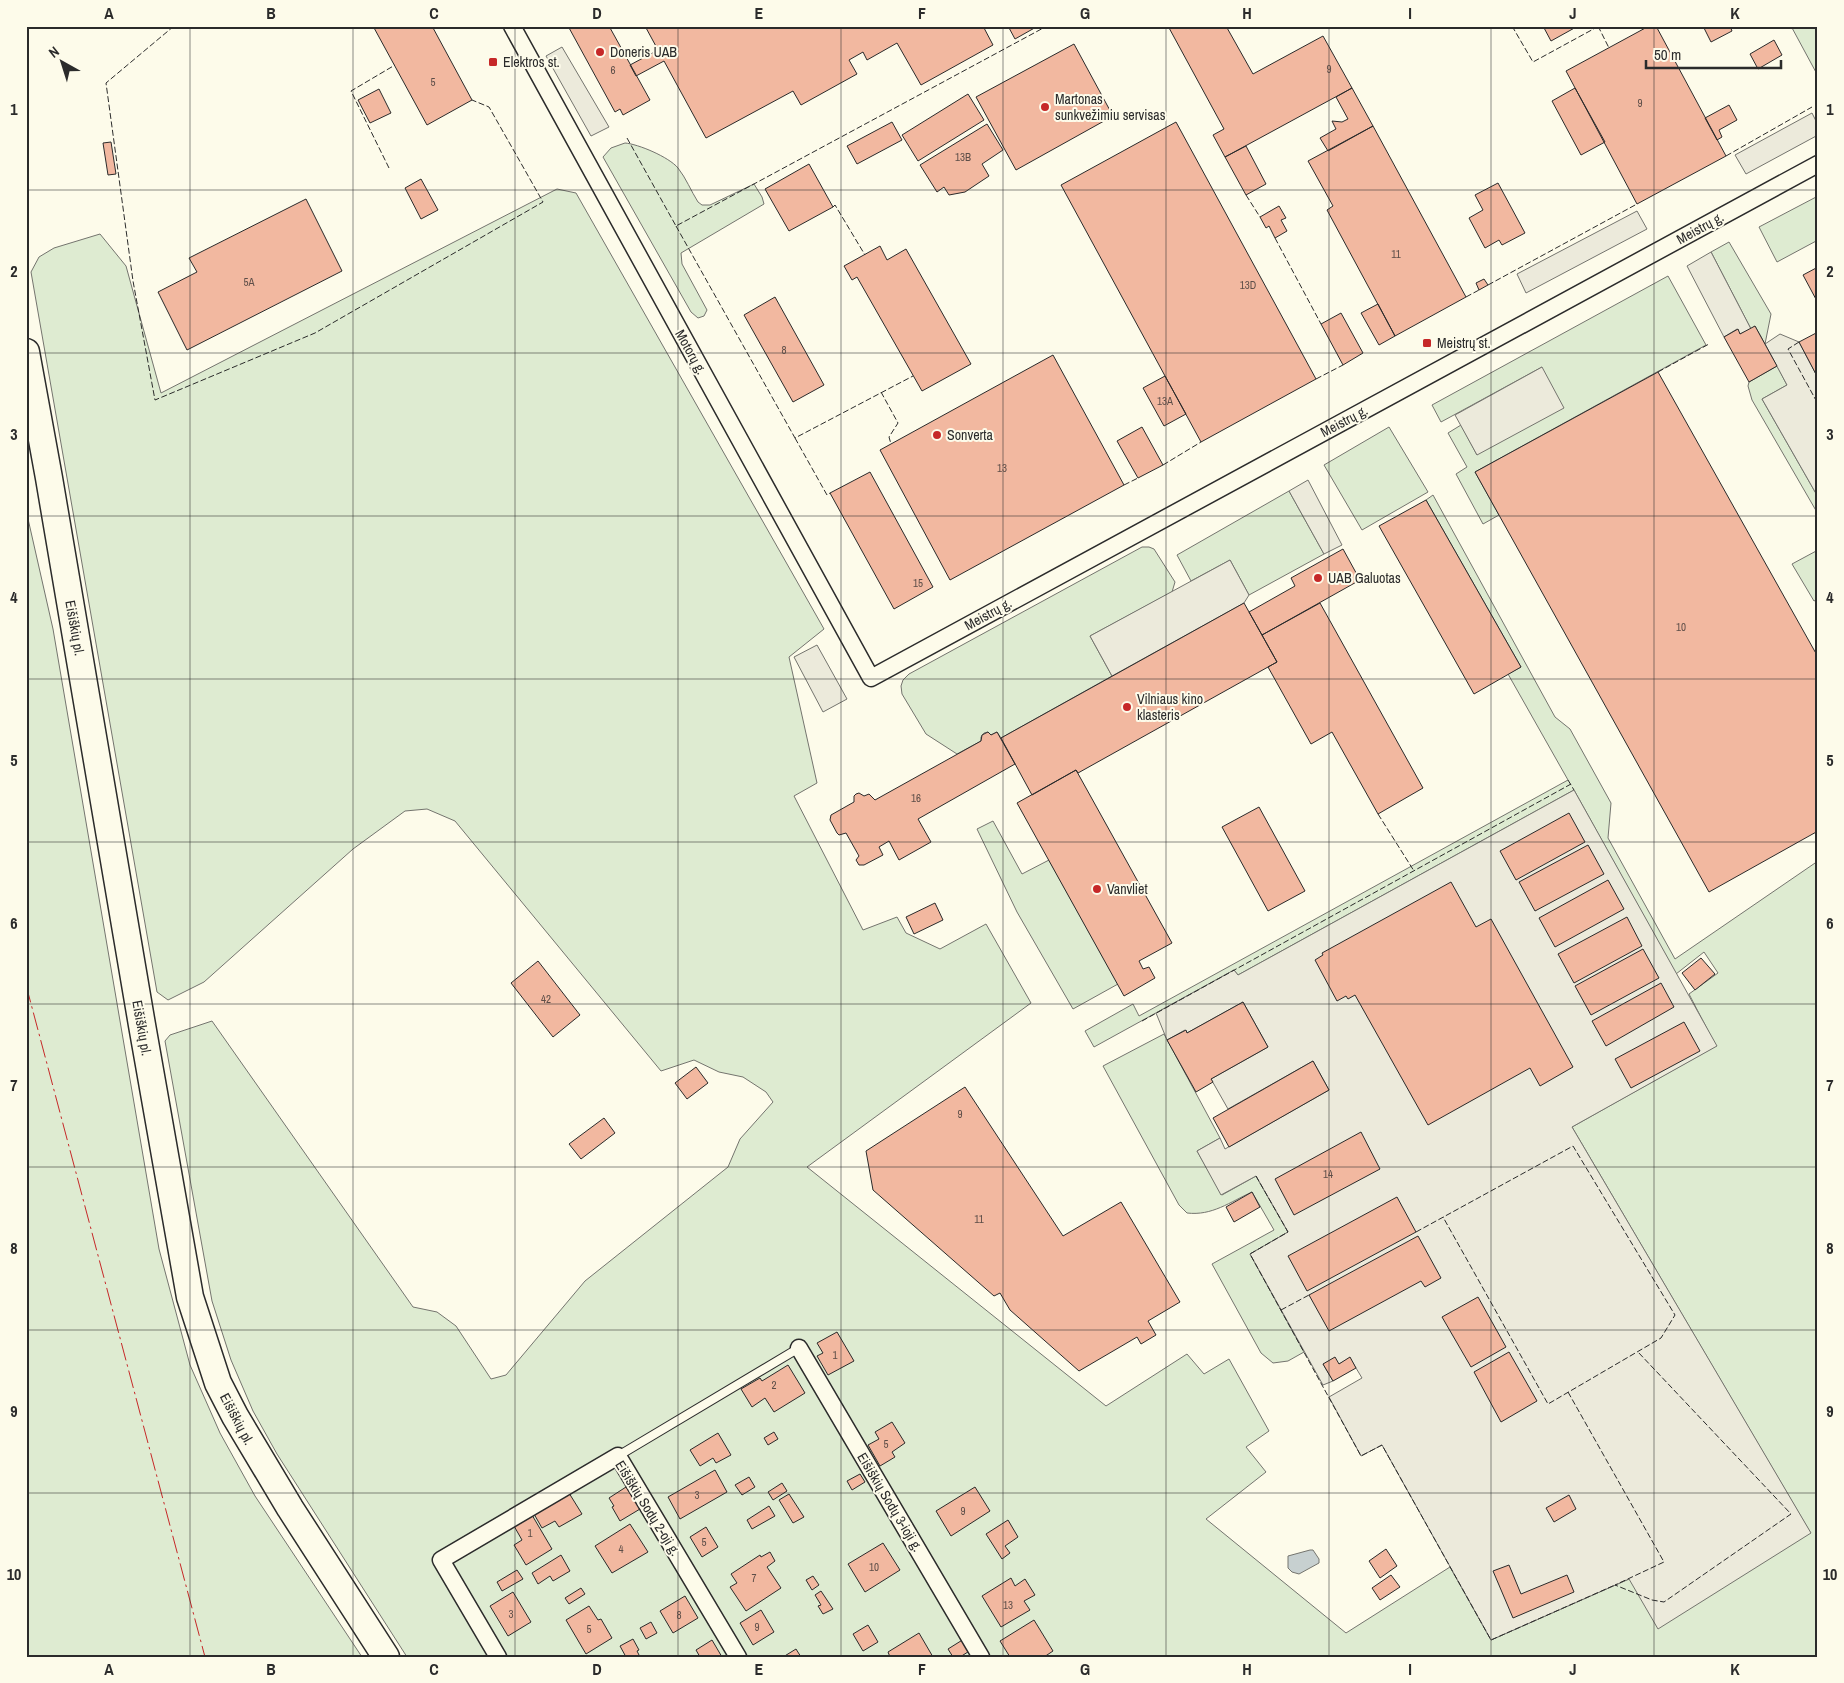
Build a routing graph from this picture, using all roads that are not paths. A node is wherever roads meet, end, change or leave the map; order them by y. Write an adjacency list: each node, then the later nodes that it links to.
1 (512, 26): 4 (street, Motorų g.)
2 (1818, 164): 4 (street, Meistrų g.)
3 (26, 352): 7 (main road, Eišiškių pl.)
4 (871, 678)
5 (798, 1348): 6 (lane); 10 (street, Eišiškių Sodų 3-ioji g.)
6 (618, 1456): 8 (street, Eišiškių Sodų 2-oji g.); 9 (street, Eišiškių Sodų 2-oji g.)
7 (386, 1657)
8 (498, 1657)
9 (738, 1657)
10 (981, 1657)

